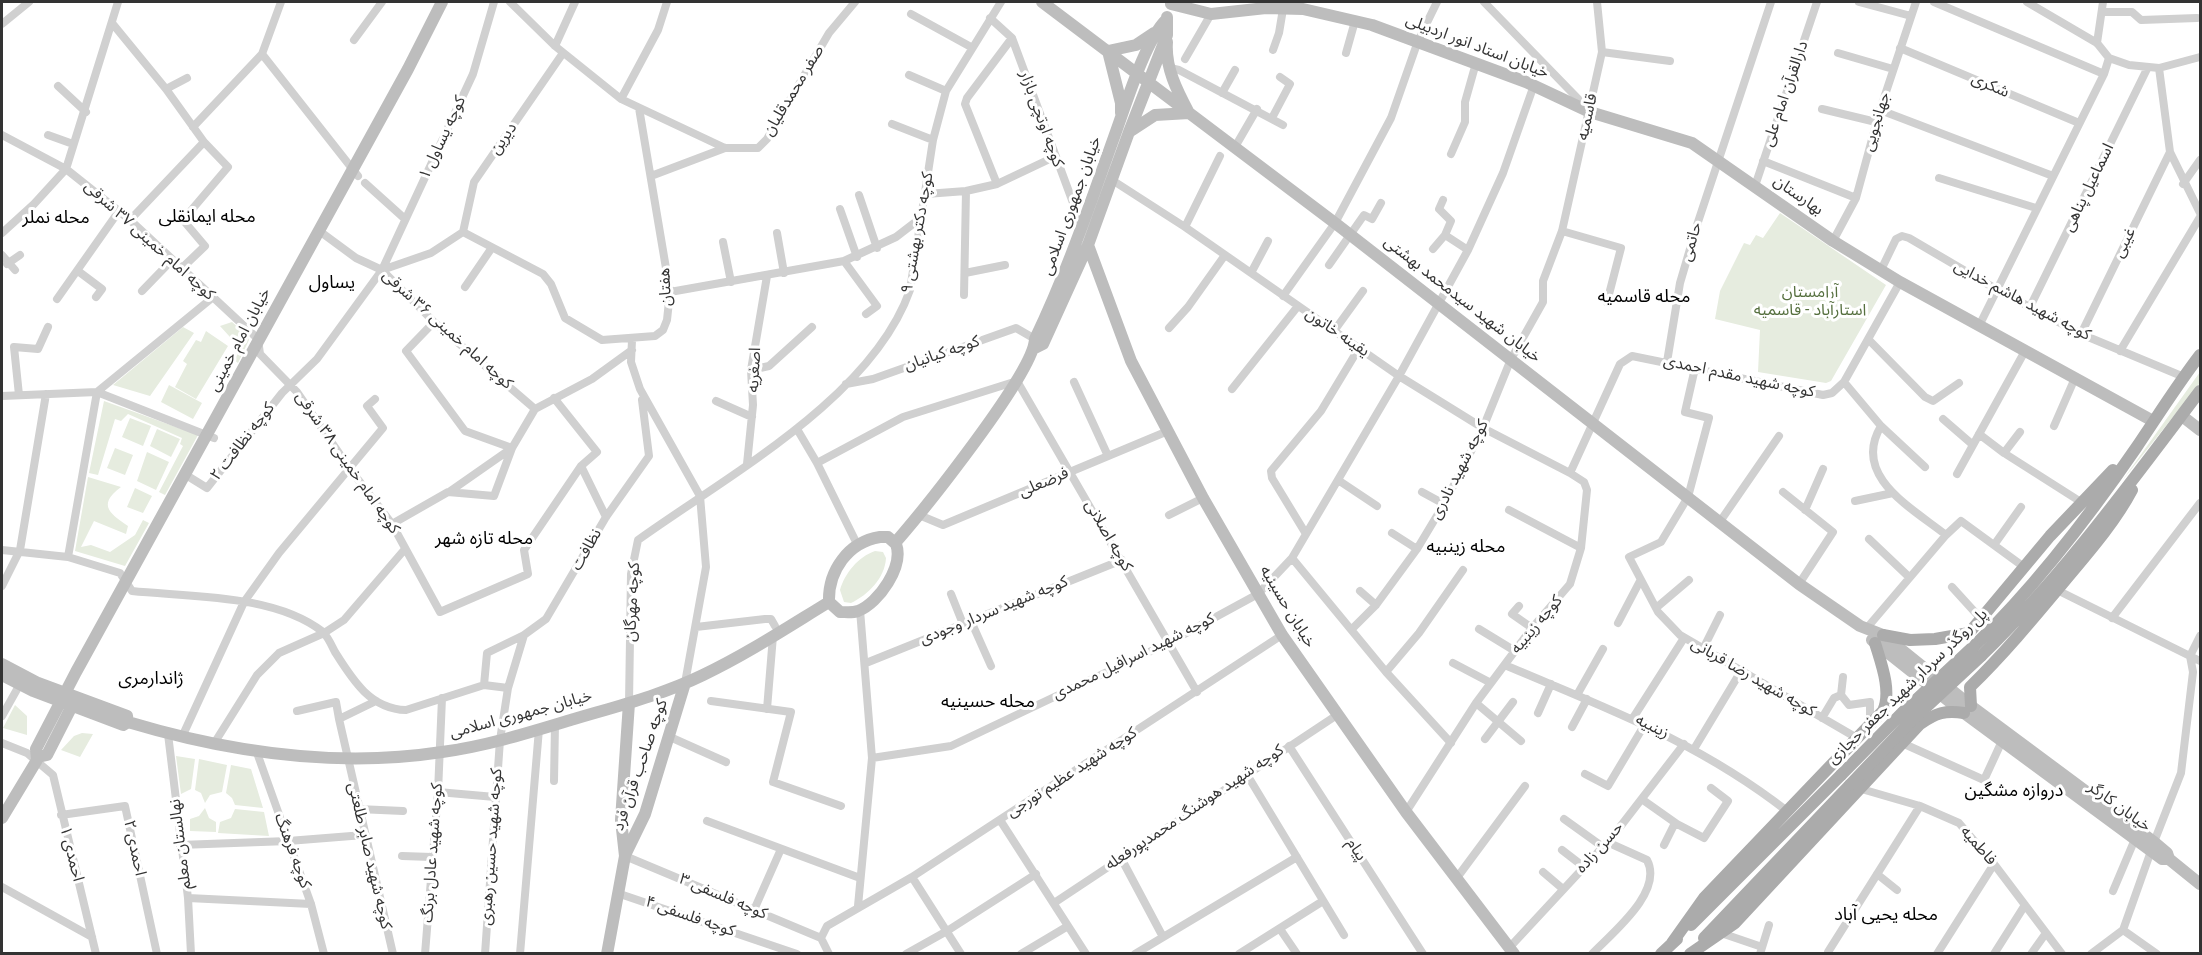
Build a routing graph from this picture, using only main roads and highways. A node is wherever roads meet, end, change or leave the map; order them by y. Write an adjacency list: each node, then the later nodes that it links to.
1 (442, 2): 31 (main road, خیابان امام خمینی)
2 (1042, 2): 7 (main road, خیابان شهید سیدمحمد بهشتی)
3 (1172, 3): 4 (main road, خیابان استاد انور اردبیلی); 6 (main road)
4 (1279, 6): 5 (main road, خیابان استاد انور اردبیلی)
5 (1315, 7): 9 (main road, خیابان استاد انور اردبیلی)
6 (1162, 32): 7 (main road); 8 (main road); 10 (main road)
7 (1108, 51): 8 (main road, خیابان شهید سیدمحمد بهشتی); 11 (main road)
8 (1143, 78): 10 (main road, خیابان شهید سیدمحمد بهشتی); 11 (main road, خیابان جمهوری اسلامی); 12 (main road, خیابان جمهوری اسلامی)
9 (1590, 112): 18 (main road, بهارستان)
10 (1189, 113): 12 (main road); 25 (main road, خیابان شهید سیدمحمد بهشتی)
11 (1120, 120): 14 (main road, خیابان جمهوری اسلامی)
12 (1128, 132): 13 (main road, خیابان جمهوری اسلامی)
13 (1088, 245): 14 (main road, خیابان جمهوری اسلامی); 41 (main road, خیابان حسینیه)
14 (1035, 344): 22 (main road, خیابان جمهوری اسلامی)
15 (2200, 355): 18 (main road)
16 (2200, 391): 17 (main road)
17 (2182, 416): 19 (main road); 21 (main road)
18 (2153, 421): 20 (main road)
19 (2200, 430)
20 (2136, 448): 24 (main road); 26 (main road, پل روگذر سردار شهید جعفر حجازی)
21 (2147, 461): 26 (main road, پل روگذر سردار شهید جعفر حجازی); 27 (main road)
22 (895, 543): 23 (main road); 23 (main road)
23 (829, 602): 30 (main road, خیابان جمهوری اسلامی)
24 (1969, 633): 25 (main road); 27 (main road)
25 (1879, 639): 33 (main road, خیابان شهید سیدمحمد بهشتی); 34 (main road)
26 (1978, 651): 35 (main road, پل روگذر سردار شهید جعفر حجازی, bridge); 40 (main road, پل روگذر سردار شهید جعفر حجازی, bridge)
27 (1995, 663): 33 (main road)
28 (2, 664): 31 (main road)
29 (2, 675): 31 (main road)
30 (685, 683): 32 (main road, خیابان جمهوری اسلامی); 38 (main road, کوچه صاحب قرآن فرد)
31 (68, 699): 32 (main road, خیابان جمهوری اسلامی); 36 (main road, خیابان امام خمینی)
32 (629, 703): 38 (main road)
33 (1967, 710): 35 (main road); 37 (main road, خیابان کارگر); 37 (main road, خیابان کارگر)
34 (1832, 765): 35 (main road); 40 (main road)
35 (1854, 787): 44 (main road, پل روگذر سردار شهید جعفر حجازی); 44 (main road)
36 (2, 818)
37 (2152, 846): 39 (main road, خیابان کارگر)
38 (625, 856): 42 (main road)
39 (2200, 884)
40 (1672, 943): 43 (main road)
41 (1512, 951)
42 (610, 953)
43 (1661, 954)
44 (1690, 954)

